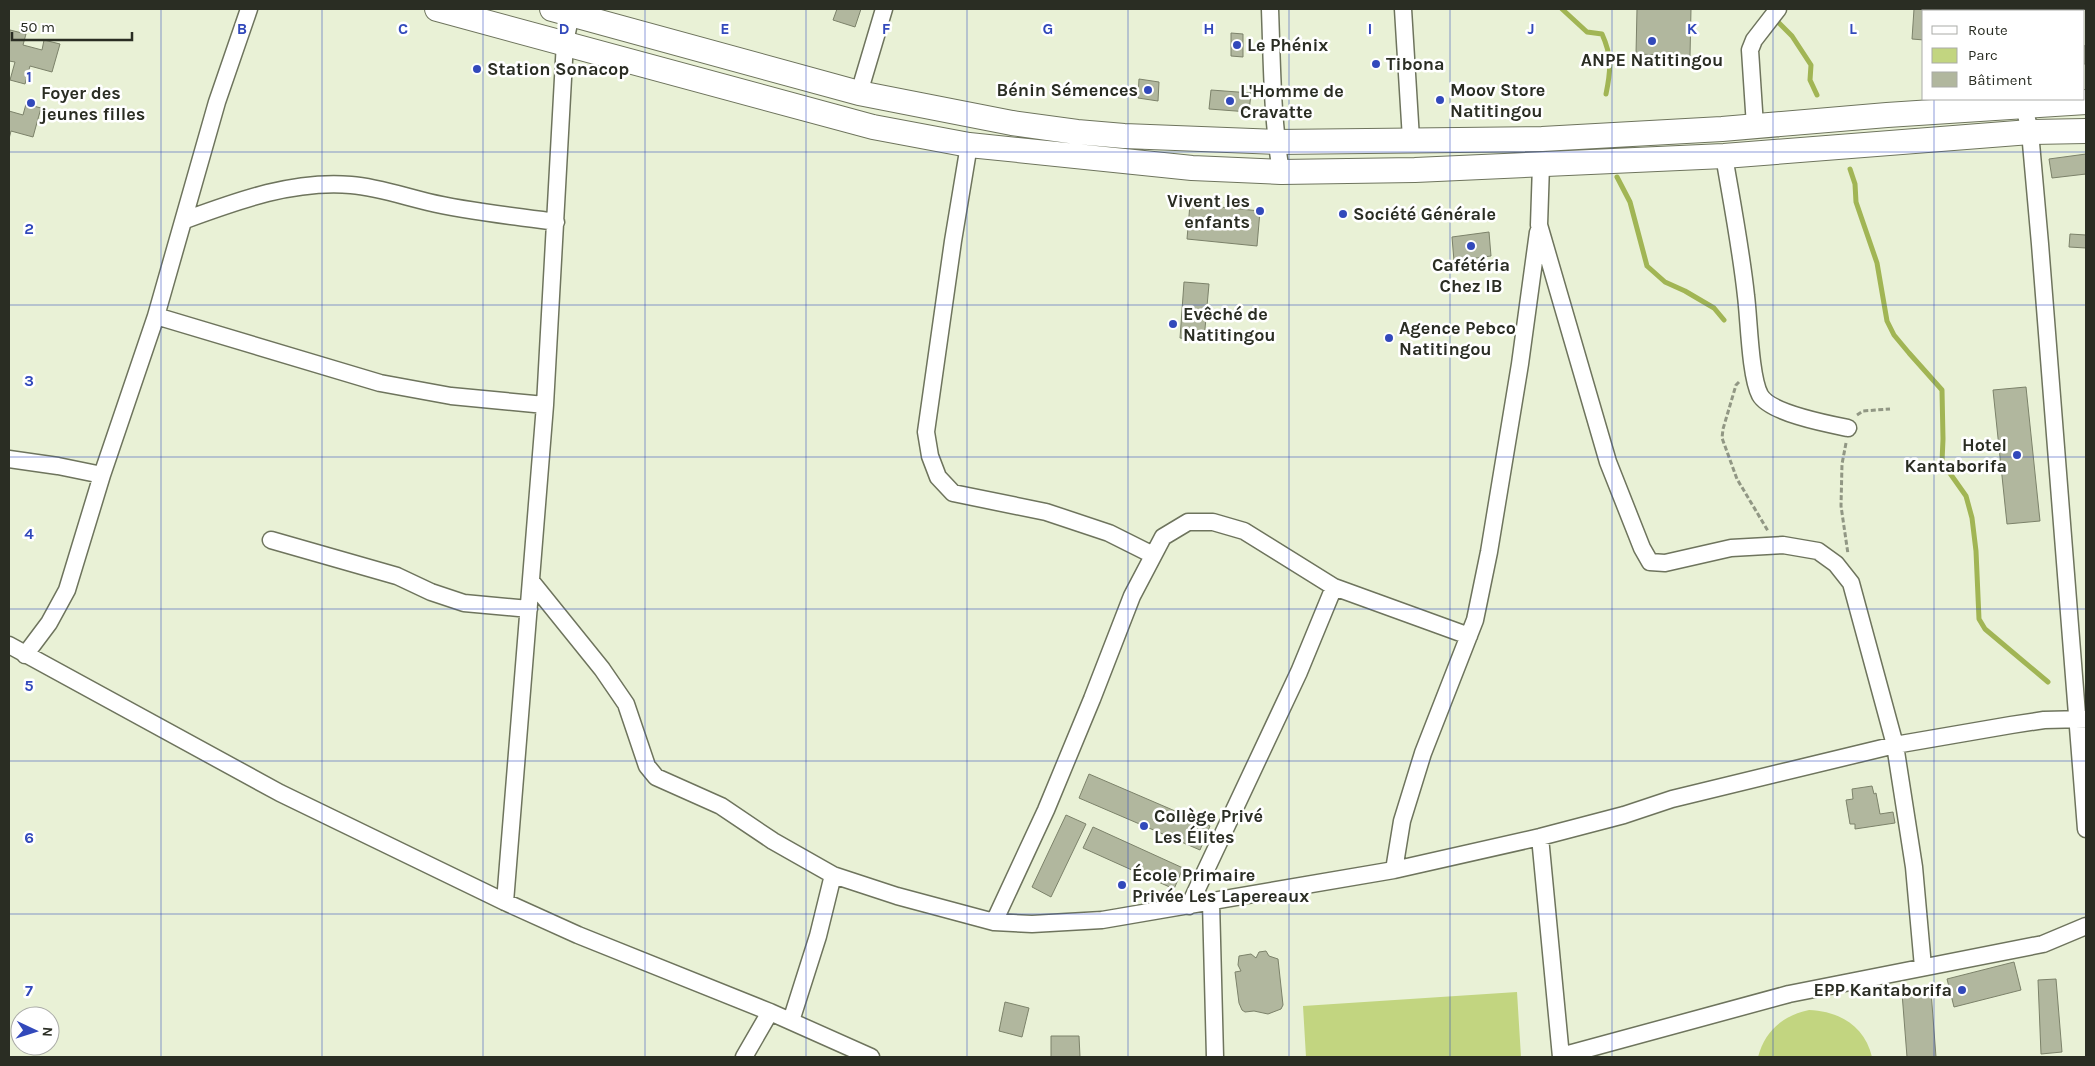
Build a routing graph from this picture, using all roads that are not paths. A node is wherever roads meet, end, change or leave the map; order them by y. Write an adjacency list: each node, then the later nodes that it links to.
1 (249, 9): 21 (street)
2 (437, 9): 8 (highway)
3 (884, 9): 9 (street)
4 (1270, 9): 16 (street)
5 (1403, 9): 15 (street)
6 (1778, 9): 12 (street)
7 (565, 11): 8 (street); 9 (highway)
8 (565, 42): 17 (highway); 22 (street)
9 (859, 93): 16 (highway)
10 (2086, 102): 11 (highway)
11 (2024, 106): 12 (highway); 14 (street)
12 (1755, 126): 15 (highway)
13 (2086, 131): 14 (highway)
14 (2030, 132): 18 (highway); 37 (street)
15 (1411, 139): 16 (highway)
16 (1276, 142): 20 (street)
17 (969, 145): 20 (highway); 30 (street)
18 (1724, 156): 19 (highway); 26 (street)
19 (1541, 165): 20 (highway); 23 (street)
20 (1282, 172)
21 (185, 220): 22 (street); 24 (street)
22 (556, 222): 25 (street)
23 (1539, 225): 34 (street); 38 (street)
24 (156, 316): 25 (street); 28 (street)
25 (545, 405): 31 (street)
26 (1848, 428)
27 (9, 459): 28 (street)
28 (102, 475): 36 (street)
29 (271, 540): 33 (street)
30 (1153, 555): 32 (street); 46 (street)
31 (531, 580): 33 (street); 42 (street)
32 (1334, 586): 34 (street); 45 (street)
33 (529, 609): 43 (street)
34 (1469, 636): 41 (street)
35 (9, 645): 36 (street)
36 (25, 655): 43 (street)
37 (2082, 719): 38 (street); 39 (street)
38 (1894, 744): 40 (street); 48 (street)
39 (2086, 829)
40 (1540, 837): 41 (street); 51 (street)
41 (1394, 870): 44 (street)
42 (833, 875): 46 (street); 50 (street)
43 (505, 902): 49 (street)
44 (1211, 902): 45 (street); 54 (street)
45 (1189, 906): 46 (street)
46 (994, 922)
47 (2086, 926): 48 (street)
48 (1923, 967): 51 (street)
49 (770, 1012): 50 (street); 52 (street)
50 (791, 1021): 53 (street)
51 (1561, 1056)
52 (744, 1057)
53 (871, 1057)
54 (1215, 1057)

